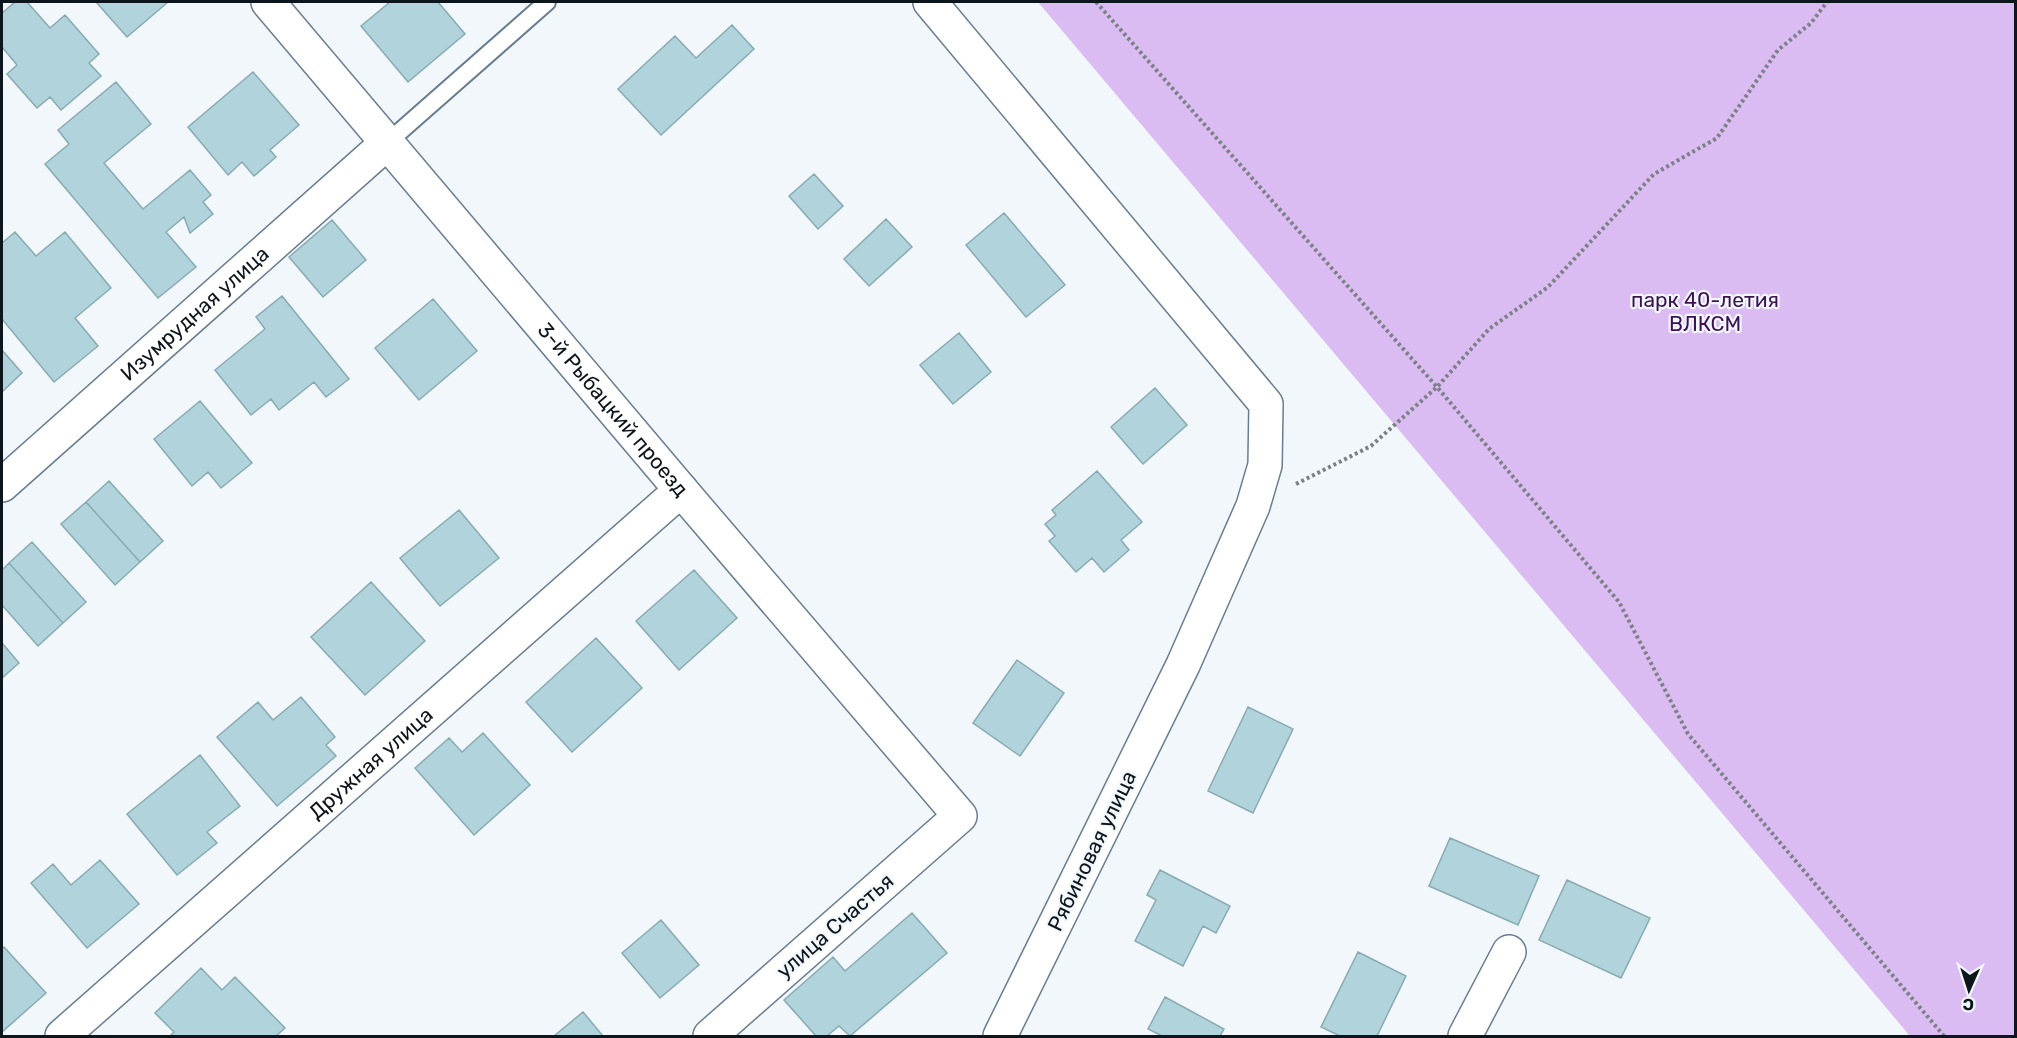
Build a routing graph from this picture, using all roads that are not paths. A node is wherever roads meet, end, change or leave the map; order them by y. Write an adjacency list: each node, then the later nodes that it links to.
1 (268, 2): 4 (street, 3-й Рыбацкий проезд)
2 (546, 2): 4 (lane)
3 (930, 2): 11 (street, Рябиновая улица)
4 (388, 142): 5 (street, Изумрудная улица); 6 (street, 3-й Рыбацкий проезд)
5 (2, 485)
6 (681, 490): 7 (street, 3-й Рыбацкий проезд); 9 (street, Дружная улица)
7 (960, 816): 10 (street, улица Счастья)
8 (1509, 952): 12 (street)
9 (62, 1036)
10 (710, 1036)
11 (1000, 1036)
12 (1465, 1036)

